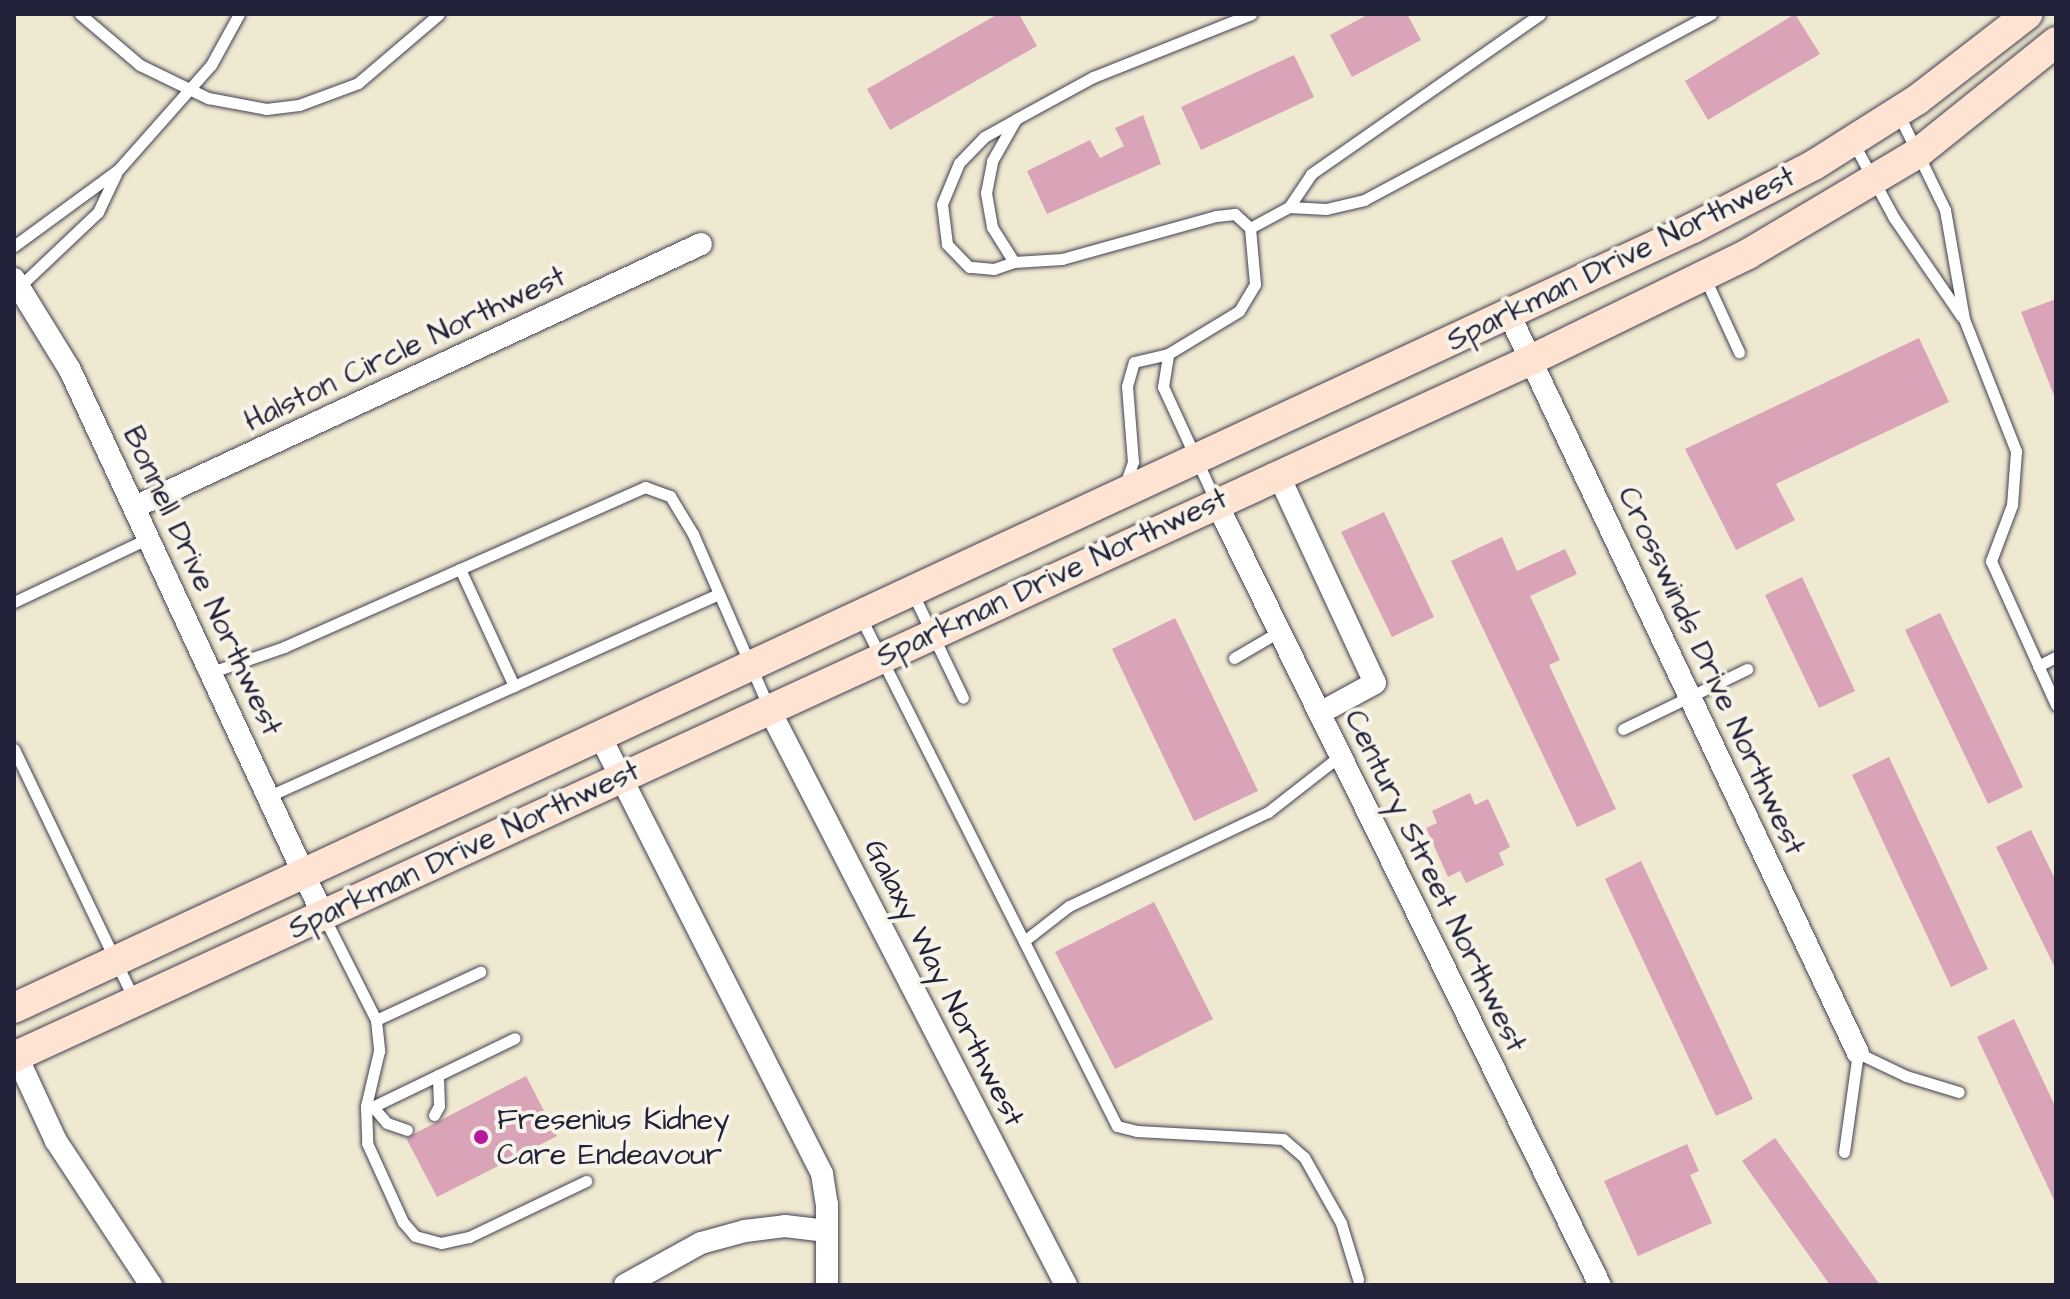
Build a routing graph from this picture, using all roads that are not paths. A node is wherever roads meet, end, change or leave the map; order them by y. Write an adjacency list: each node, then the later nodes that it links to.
1 (80, 14): 9 (lane)
2 (239, 14): 9 (lane)
3 (439, 14): 9 (lane)
4 (1251, 14): 11 (lane)
5 (1540, 14): 16 (lane)
6 (1711, 14): 16 (lane)
7 (2028, 14): 10 (main road, Sparkman Drive Northwest)
8 (2056, 42): 13 (main road, Sparkman Drive Northwest)
9 (190, 90): 14 (lane)
10 (1897, 112): 12 (main road, Sparkman Drive Northwest); 13 (lane)
11 (1016, 119): 20 (lane); 20 (lane)
12 (1852, 141): 15 (lane); 23 (main road, Sparkman Drive Northwest)
13 (1918, 153): 15 (main road, Sparkman Drive Northwest); 24 (lane)
14 (118, 170): 19 (lane); 22 (lane)
15 (1872, 178): 21 (main road, Sparkman Drive Northwest); 24 (lane)
16 (1289, 207): 17 (lane)
17 (1250, 228): 20 (lane); 26 (lane)
18 (701, 244): 32 (street, Halston Circle Northwest)
19 (14, 246)
20 (1014, 262)
21 (1703, 275): 25 (lane); 27 (main road, Sparkman Drive Northwest)
22 (17, 283): 32 (street, Bonnell Drive Northwest)
23 (1509, 314): 27 (street, Crosswinds Drive Northwest); 28 (main road, Sparkman Drive Northwest)
24 (1964, 319): 44 (lane)
25 (1739, 352)
26 (1168, 354): 28 (lane); 30 (lane)
27 (1531, 360): 29 (main road, Sparkman Drive Northwest); 49 (street, Crosswinds Drive Northwest)
28 (1195, 461): 30 (main road, Sparkman Drive Northwest); 31 (lane)
29 (1278, 474): 31 (main road, Sparkman Drive Northwest); 53 (street)
30 (1122, 494): 35 (main road, Sparkman Drive Northwest)
31 (1216, 502): 39 (street, Century Street Northwest); 40 (main road, Sparkman Drive Northwest)
32 (135, 507): 33 (street, Bonnell Drive Northwest)
33 (149, 538): 37 (lane); 47 (street, Bonnell Drive Northwest)
34 (460, 569): 36 (lane); 47 (lane); 48 (lane)
35 (912, 592): 38 (main road, Sparkman Drive Northwest); 40 (lane)
36 (716, 595): 45 (lane); 48 (lane)
37 (14, 602)
38 (860, 616): 41 (lane); 45 (main road, Sparkman Drive Northwest)
39 (1280, 631): 43 (lane); 53 (street, Century Street Northwest)
40 (933, 633): 41 (main road, Sparkman Drive Northwest); 50 (lane)
41 (881, 657): 52 (main road, Sparkman Drive Northwest); 62 (lane)
42 (2056, 657): 44 (lane)
43 (1234, 658)
44 (2038, 666): 51 (lane)
45 (748, 667): 52 (lane); 55 (main road, Sparkman Drive Northwest)
46 (1747, 669): 49 (lane)
47 (212, 672): 59 (street, Bonnell Drive Northwest)
48 (514, 686): 59 (lane)
49 (1691, 697): 54 (lane); 69 (street, Crosswinds Drive Northwest)
50 (963, 698)
51 (2056, 705)
52 (769, 709): 58 (main road, Sparkman Drive Northwest); 83 (street, Galaxy Way Northwest)
53 (1320, 713): 57 (street, Century Street Northwest)
54 (1623, 729)
55 (600, 736): 58 (street); 60 (main road, Sparkman Drive Northwest)
56 (14, 749): 63 (lane)
57 (1341, 755): 62 (lane); 84 (street, Century Street Northwest)
58 (621, 777): 61 (main road, Sparkman Drive Northwest); 78 (street)
59 (269, 796): 60 (street, Bonnell Drive Northwest)
60 (304, 874): 61 (street, Bonnell Drive Northwest); 63 (main road, Sparkman Drive Northwest)
61 (323, 915): 65 (main road, Sparkman Drive Northwest); 67 (lane)
62 (1024, 941): 79 (lane)
63 (116, 961): 65 (lane); 66 (main road, Sparkman Drive Northwest)
64 (480, 972): 67 (lane)
65 (135, 1002): 70 (main road, Sparkman Drive Northwest)
66 (14, 1008)
67 (376, 1020): 73 (lane)
68 (515, 1038): 71 (lane)
69 (1858, 1053): 72 (lane); 76 (lane)
70 (15, 1055): 80 (street)
71 (438, 1075): 73 (lane); 74 (lane)
72 (1959, 1092)
73 (369, 1109): 75 (lane); 77 (lane)
74 (434, 1115)
75 (407, 1130)
76 (1844, 1152)
77 (586, 1181)
78 (827, 1231): 81 (street); 82 (street)
79 (1358, 1279)
80 (151, 1285)
81 (625, 1285)
82 (827, 1285)
83 (1066, 1285)
84 (1600, 1285)

